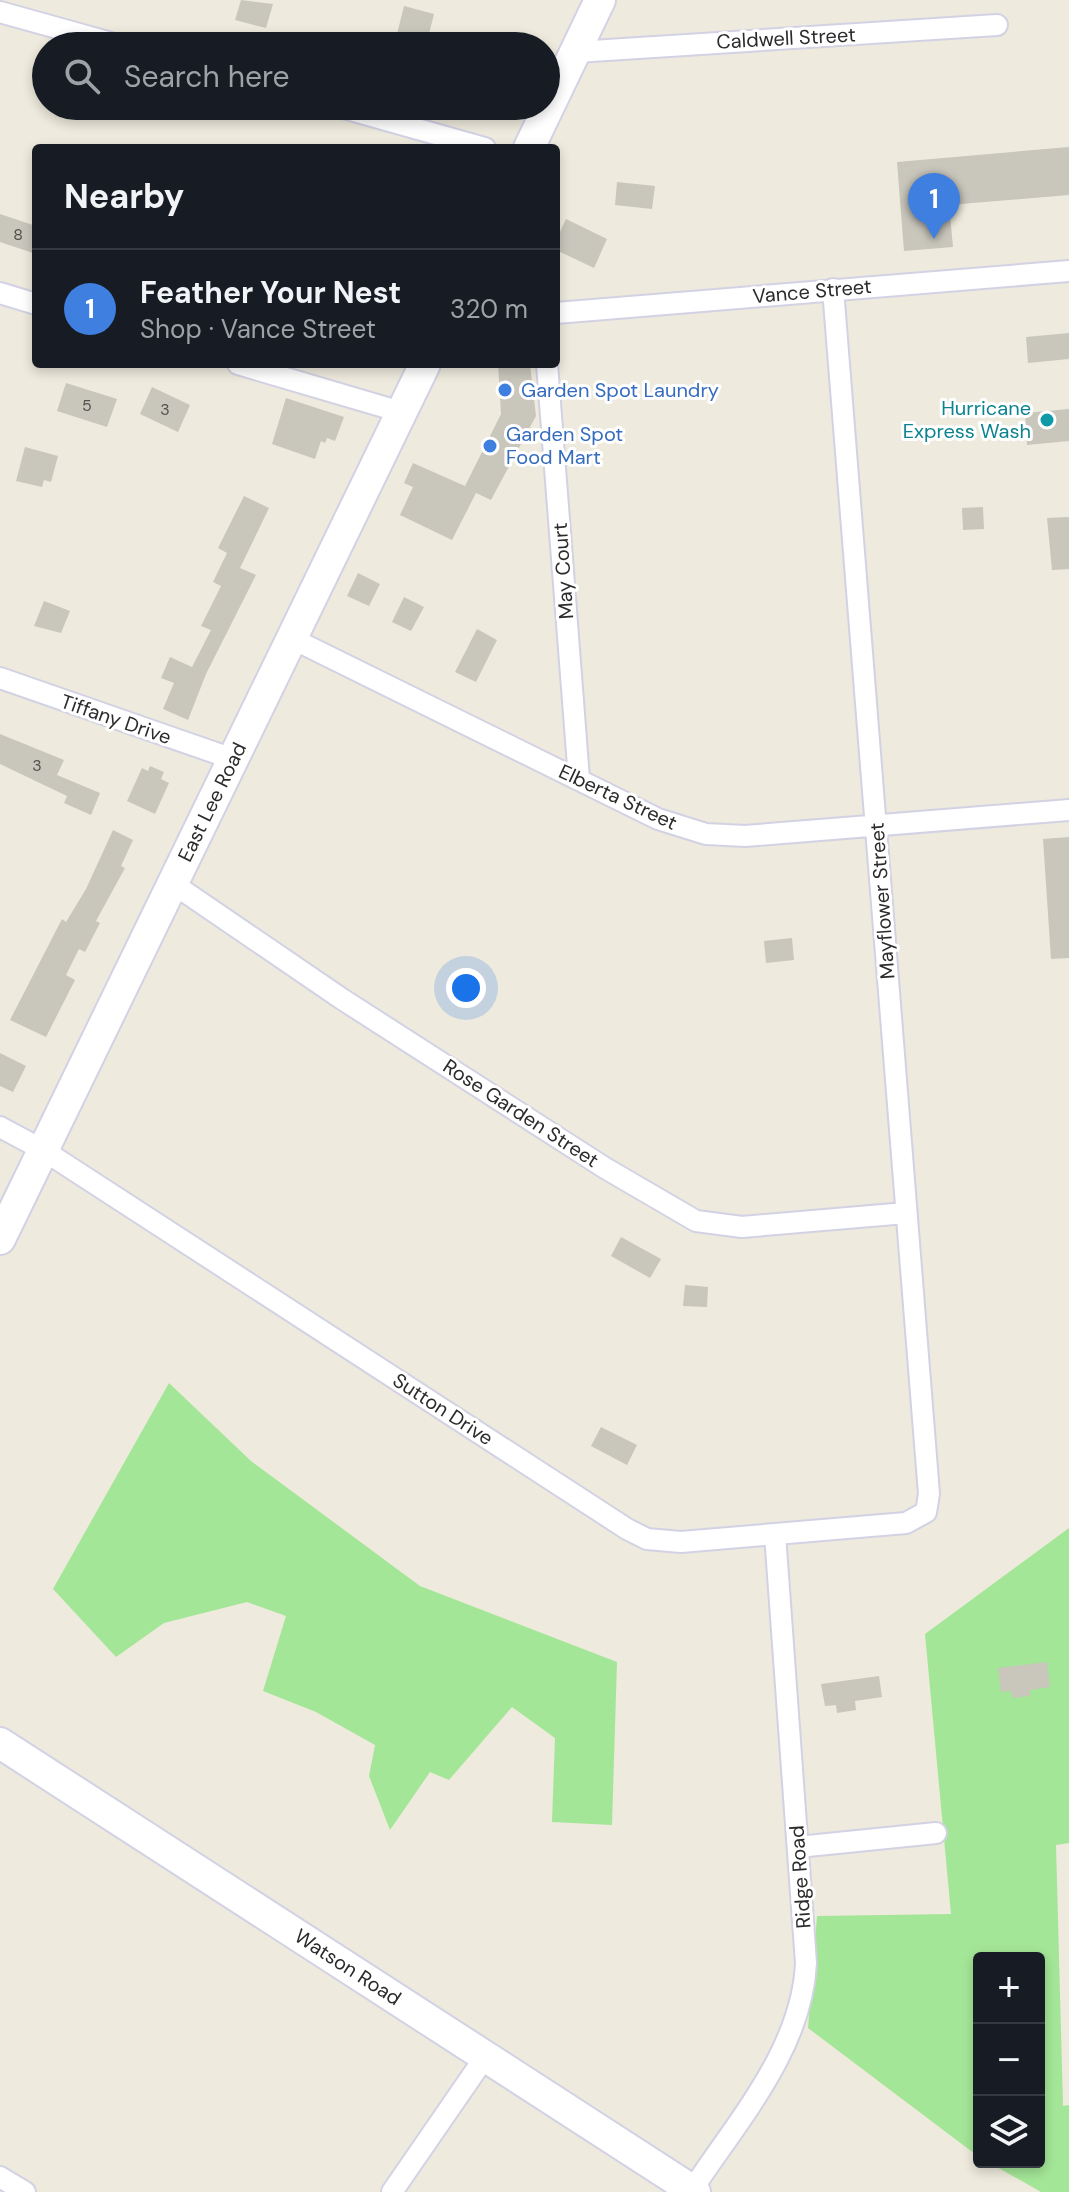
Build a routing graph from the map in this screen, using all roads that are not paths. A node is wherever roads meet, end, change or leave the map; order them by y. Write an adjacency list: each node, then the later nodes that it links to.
1 (600, 0): 5 (street)
2 (0, 12): 4 (street)
3 (997, 25): 5 (street, Caldwell Street)
4 (72, 32)
5 (576, 52): 6 (street)
6 (560, 85)
7 (386, 120): 9 (street)
8 (543, 120): 10 (street)
9 (471, 144)
10 (531, 144)
11 (1069, 271): 12 (street, Vance Street)
12 (833, 289): 15 (street, Vance Street); 25 (street, Mayflower Street)
13 (0, 293): 14 (street)
14 (32, 303)
15 (560, 313)
16 (252, 368): 19 (street)
17 (423, 368): 19 (street, East Lee Road)
18 (547, 368): 23 (street, May Court)
19 (401, 412): 20 (street, East Lee Road)
20 (291, 638): 22 (street, East Lee Road); 23 (street, Elberta Street)
21 (0, 678): 22 (street, Tiffany Drive)
22 (233, 759): 26 (street, East Lee Road)
23 (579, 779): 25 (street, Elberta Street)
24 (1069, 810): 25 (street, Elberta Street)
25 (876, 825): 29 (street, Mayflower Street)
26 (172, 883): 28 (street, East Lee Road); 29 (street, Rose Garden Street)
27 (0, 1127): 28 (street, Sutton Drive)
28 (43, 1150): 30 (street, East Lee Road); 32 (street, Sutton Drive)
29 (906, 1213): 31 (street, Mayflower Street)
30 (0, 1239)
31 (926, 1512): 32 (street, Sutton Drive)
32 (775, 1534): 35 (street, Ridge Road)
33 (0, 1743): 36 (street, Watson Road)
34 (936, 1833): 35 (street)
35 (798, 1847): 38 (street, Ridge Road)
36 (485, 2057): 38 (street, Watson Road); 40 (street)
37 (0, 2177): 39 (street)
38 (694, 2191)
39 (25, 2192)
40 (392, 2192)

